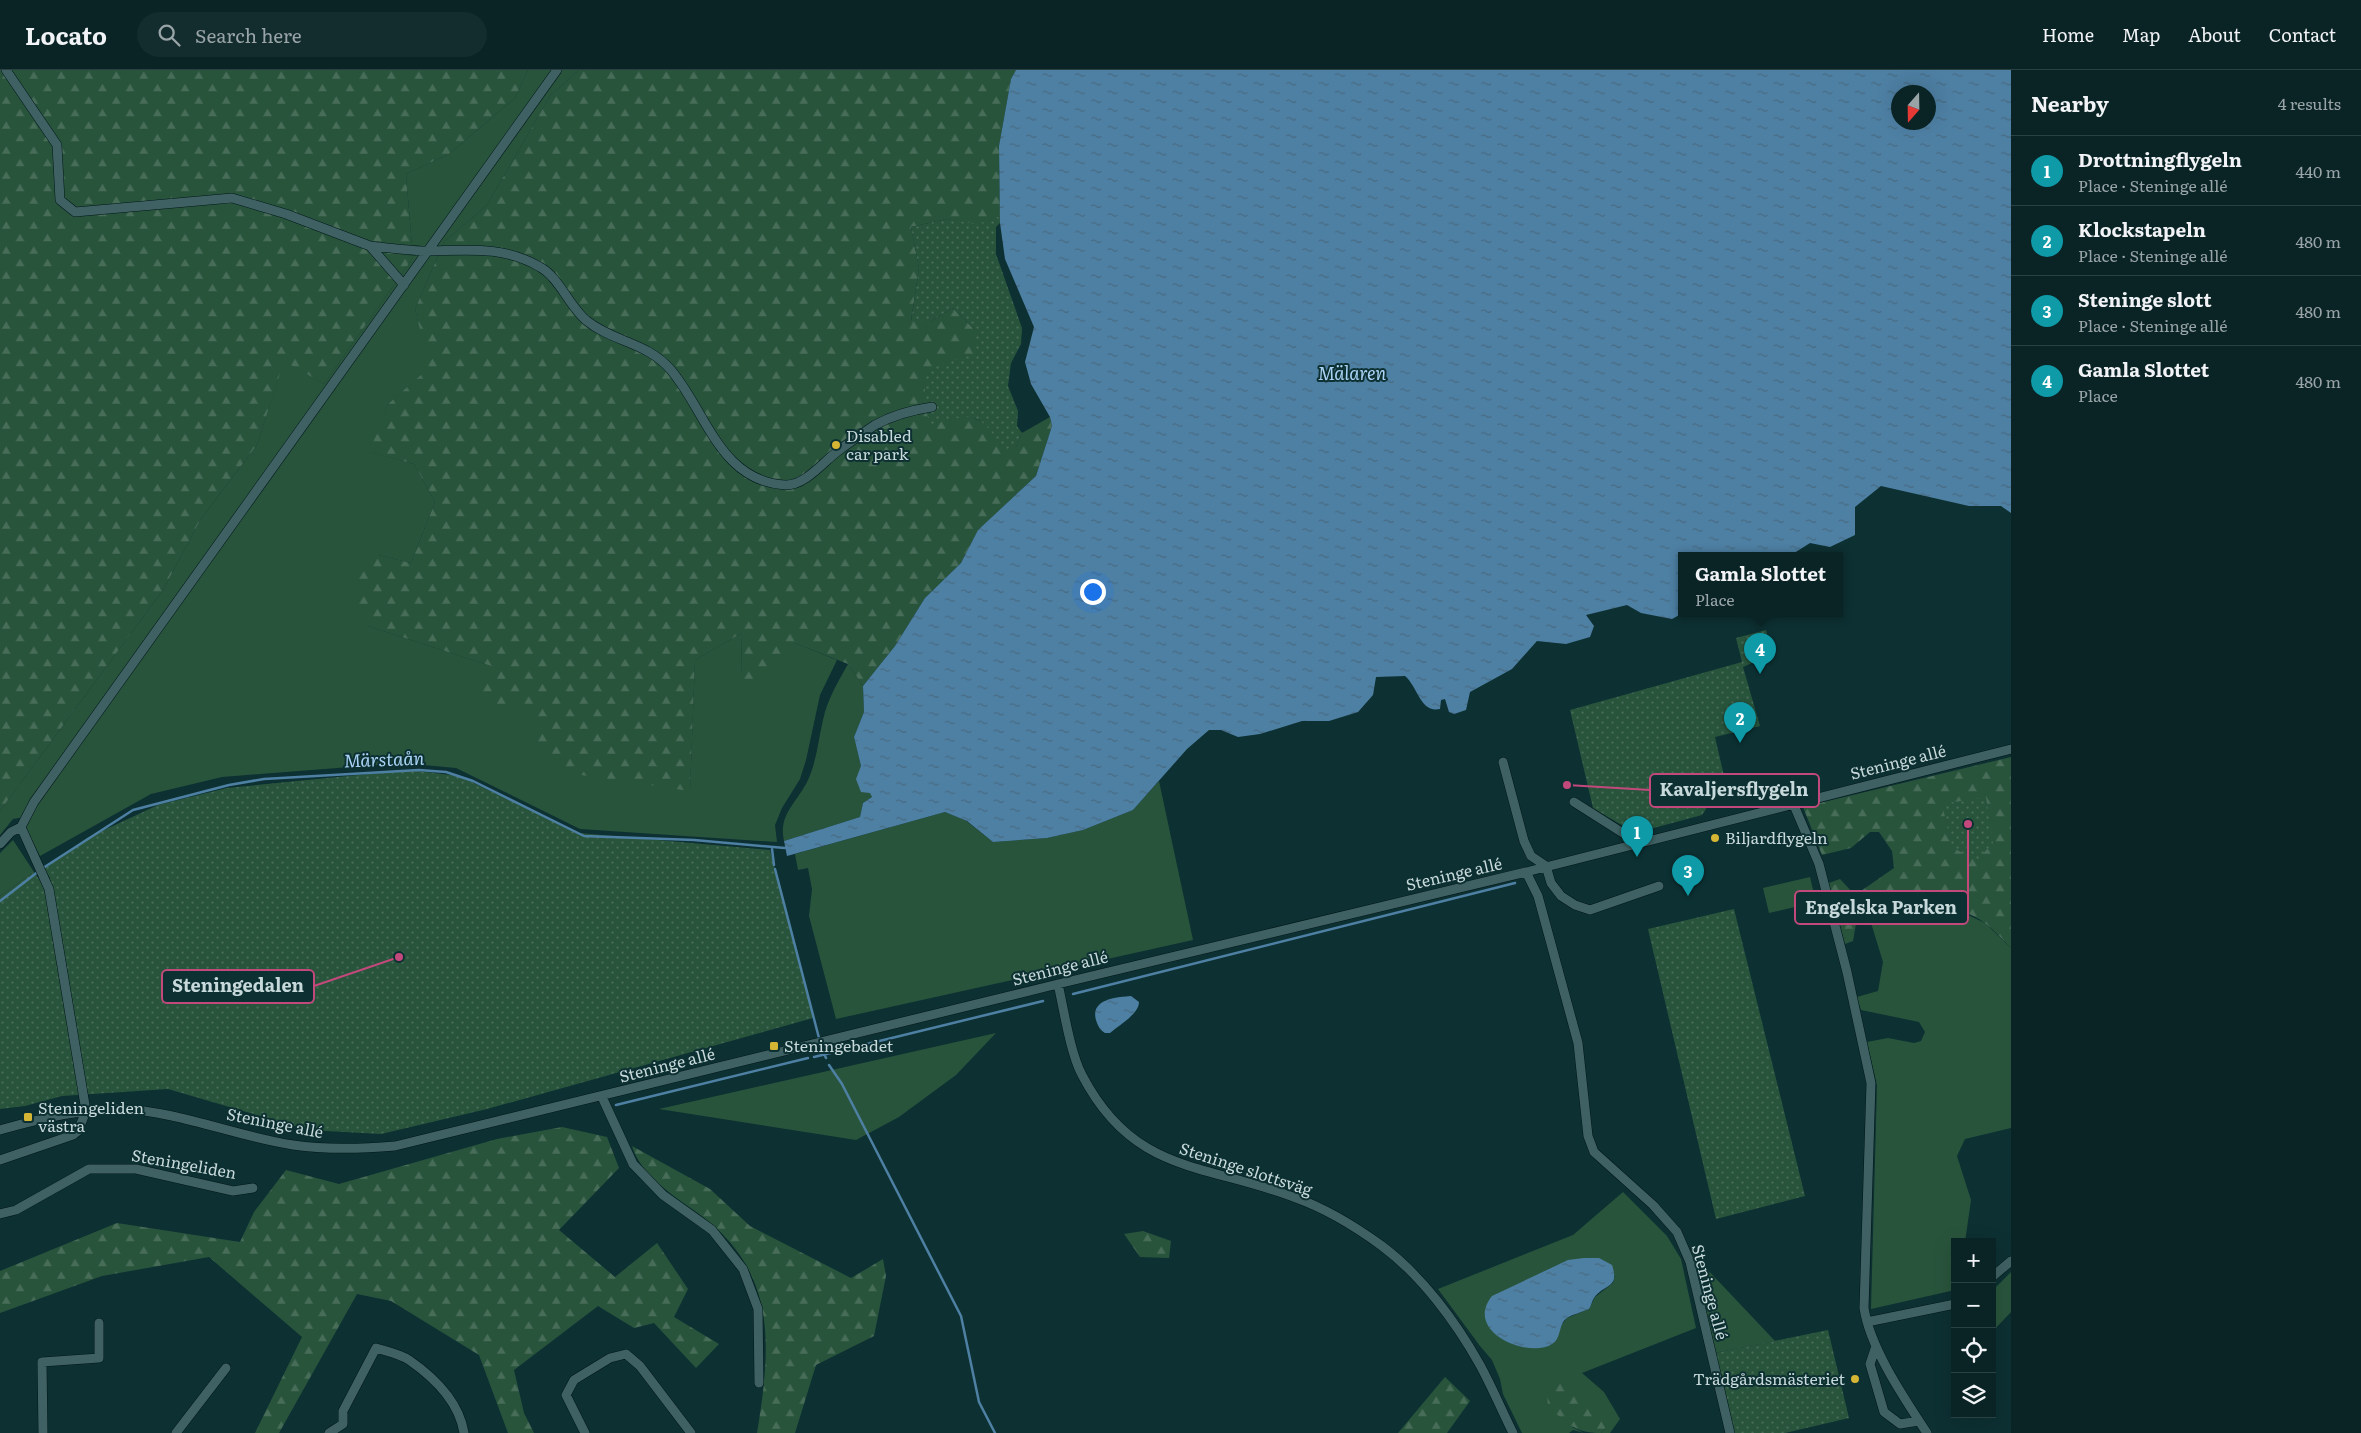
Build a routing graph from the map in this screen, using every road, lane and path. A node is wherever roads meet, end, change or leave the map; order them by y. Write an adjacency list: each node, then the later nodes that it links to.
1 (6, 70): 3 (street)
2 (557, 70): 4 (street)
3 (370, 246): 4 (street); 5 (street)
4 (428, 251): 5 (street); 6 (street)
5 (404, 285): 11 (street)
6 (932, 407)
7 (2011, 749): 10 (street, Steninge allé)
8 (1504, 762): 14 (street)
9 (1574, 802): 12 (street)
10 (1793, 804): 12 (street, Steninge allé); 27 (street)
11 (21, 827): 13 (street); 19 (street)
12 (1637, 842): 14 (street, Steninge allé)
13 (0, 844)
14 (1546, 866): 15 (street, Steninge allé); 16 (street)
15 (1526, 872): 17 (street, Steninge allé); 40 (street, Steninge allé)
16 (1659, 886)
17 (1058, 984): 18 (street, Steninge allé); 39 (street, Steninge slottsväg)
18 (602, 1097): 19 (street, Steninge allé); 31 (street, Steninge allé)
19 (86, 1111): 20 (street, Steninge allé); 21 (street)
20 (0, 1130)
21 (0, 1160)
22 (253, 1188): 23 (street, Steningeliden)
23 (0, 1214)
24 (2011, 1261): 25 (street)
25 (1996, 1274)
26 (1951, 1305): 27 (street)
27 (1867, 1322): 29 (street)
28 (99, 1323): 33 (street)
29 (1876, 1346): 32 (street); 32 (street)
30 (226, 1368): 34 (street)
31 (759, 1382)
32 (1919, 1421): 41 (street)
33 (43, 1433)
34 (176, 1433)
35 (329, 1433): 36 (street)
36 (464, 1433)
37 (585, 1433): 38 (street)
38 (691, 1433)
39 (1513, 1433)
40 (1730, 1433)
41 (1927, 1433)

